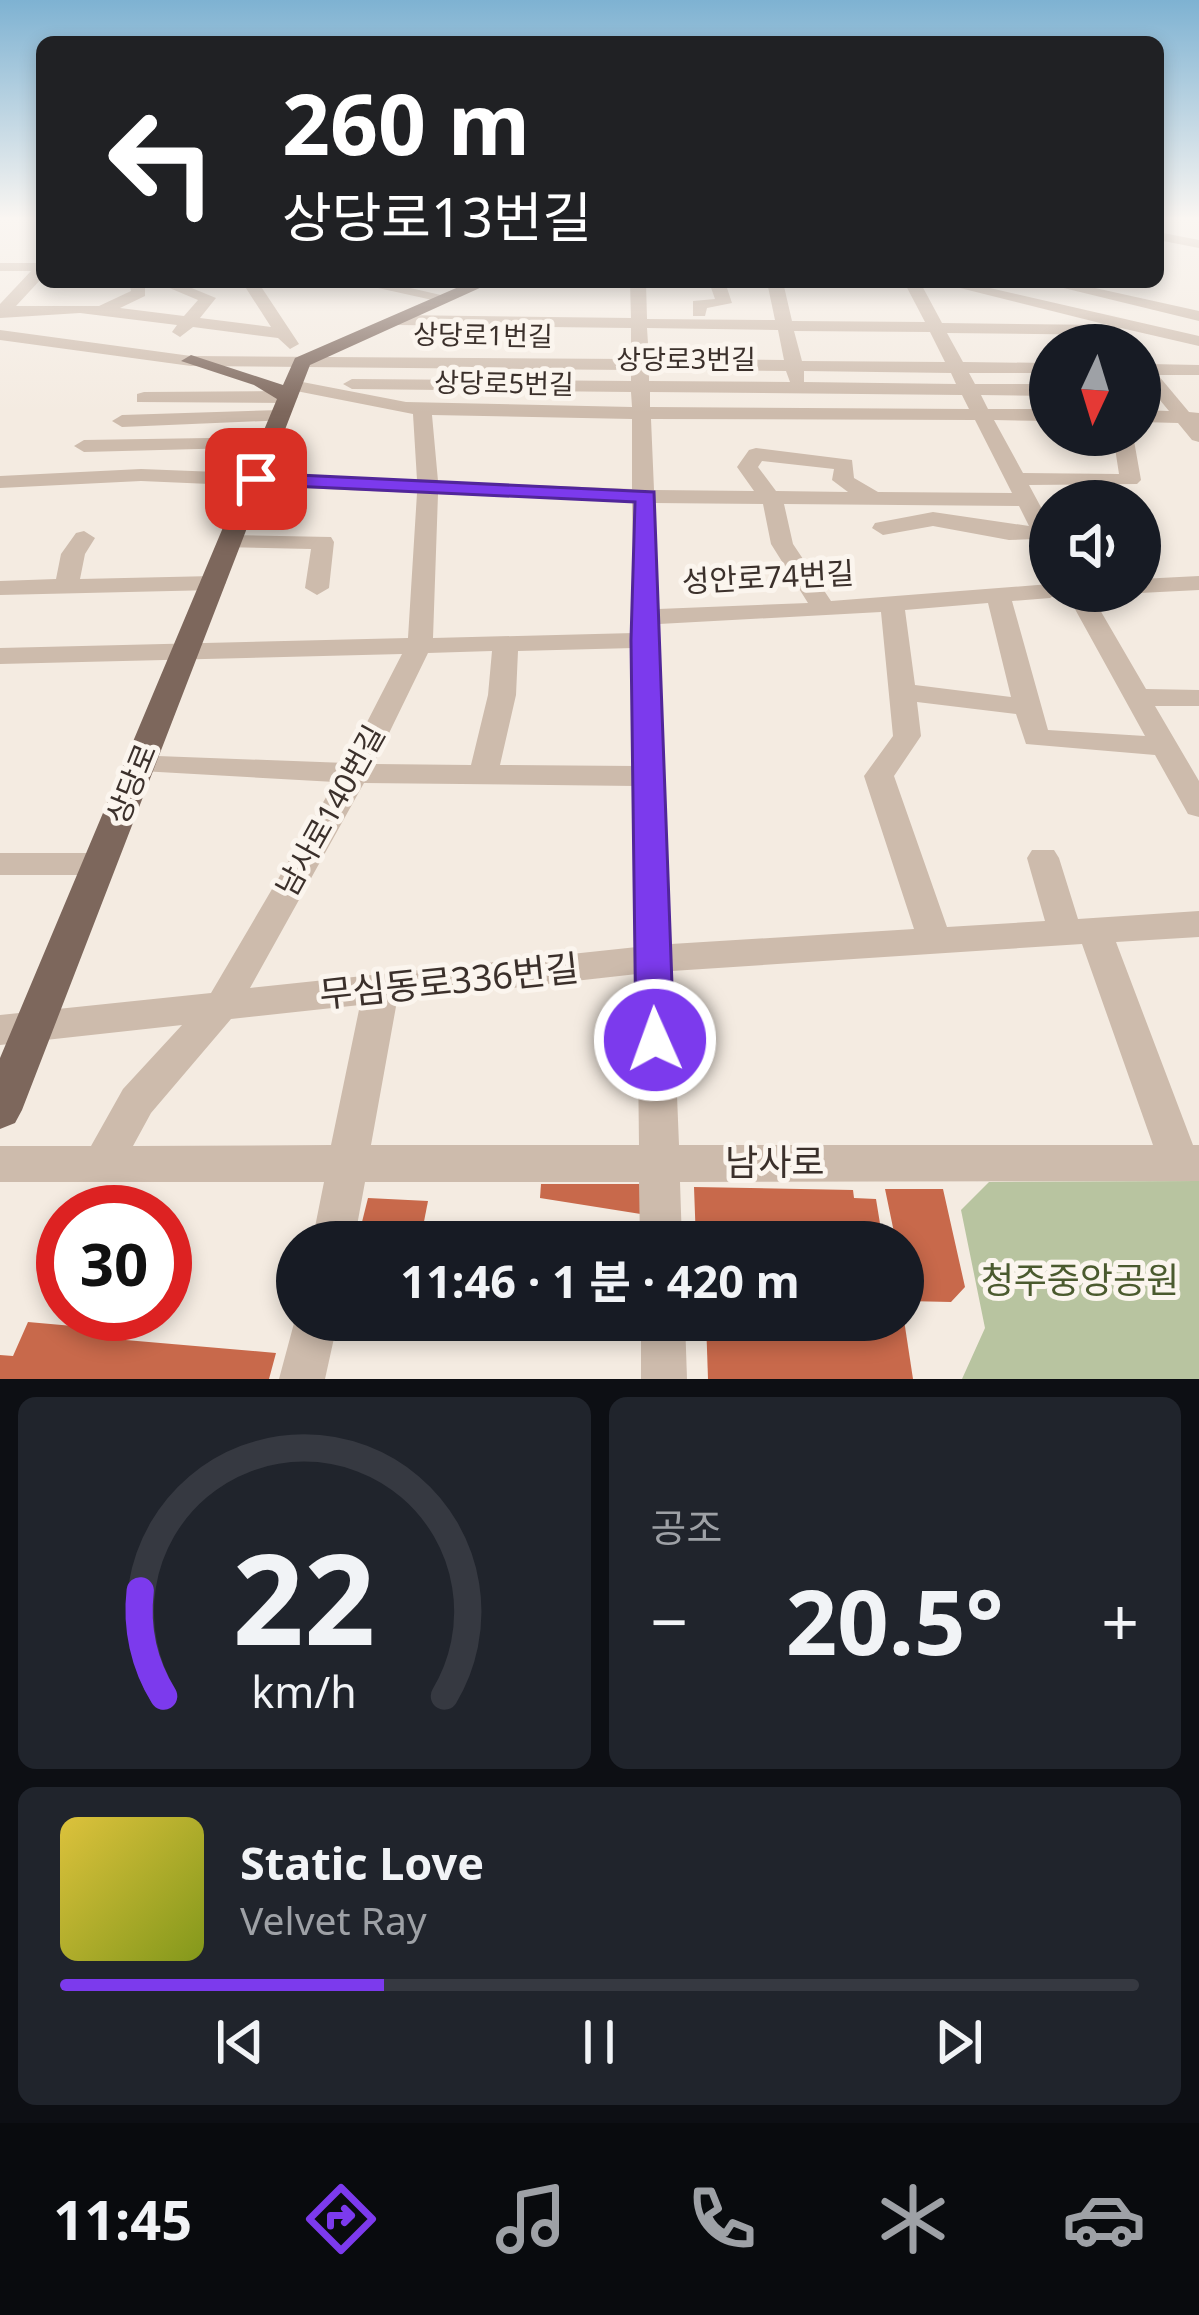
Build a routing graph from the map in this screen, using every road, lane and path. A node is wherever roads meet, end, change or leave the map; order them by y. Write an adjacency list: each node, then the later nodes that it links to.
1 (138, 288): 14 (street)
2 (179, 288): 20 (street)
3 (254, 288): 28 (street)
4 (392, 288): 12 (street)
5 (470, 288): 12 (main road)
6 (638, 288): 17 (street)
7 (720, 288): 18 (street)
8 (916, 288): 22 (street)
9 (982, 288): 21 (street)
10 (1074, 288): 15 (street)
11 (777, 290): 19 (street)
12 (446, 298): 16 (main road)
13 (5, 303): 14 (street)
14 (101, 311): 20 (street)
15 (1199, 316)
16 (398, 320): 17 (street); 27 (main road)
17 (639, 320): 18 (street); 40 (street)
18 (699, 321): 19 (street)
19 (783, 322): 22 (street); 33 (street)
20 (188, 324): 28 (street); 29 (street)
21 (1093, 324)
22 (932, 325): 23 (street); 34 (street)
23 (1029, 329)
24 (0, 335): 29 (street)
25 (1161, 337): 26 (street)
26 (1199, 341)
27 (339, 346): 28 (main road); 31 (street)
28 (292, 347): 30 (street); 31 (street, 상당로1번길); 45 (main road, 상당로)
29 (155, 356): 30 (street)
30 (191, 361): 45 (main road)
31 (363, 362): 32 (street, 상당로1번길); 45 (street)
32 (453, 362): 38 (street); 40 (street, 상당로1번길)
33 (795, 365): 34 (street, 상당로1번길); 39 (street); 40 (street, 상당로1번길)
34 (952, 366): 35 (street, 상당로1번길); 41 (street)
35 (1029, 368)
36 (1161, 368): 37 (street)
37 (1199, 370)
38 (447, 386): 40 (street, 상당로3번길); 45 (street, 상당로3번길); 46 (street)
39 (799, 387): 40 (street, 상당로3번길); 41 (street, 상당로3번길); 48 (street)
40 (640, 388): 46 (street, 상당로5번길); 47 (street, 상당로5번길); 63 (street)
41 (965, 389): 42 (street, 상당로3번길); 50 (street)
42 (1029, 391)
43 (1162, 392): 52 (street)
44 (144, 398): 45 (street)
45 (294, 402): 46 (street, 상당로5번길); 53 (street); 57 (street); 59 (main road, 상당로)
46 (431, 410): 61 (street, 남사로140번길)
47 (717, 412): 48 (street, 상당로5번길); 56 (street)
48 (803, 413): 49 (street, 상당로5번길)
49 (850, 413): 50 (street, 상당로5번길); 54 (street, 상당로5번길)
50 (979, 413): 51 (street, 상당로5번길); 62 (street)
51 (1029, 414)
52 (1190, 418): 55 (street)
53 (122, 421)
54 (914, 433)
55 (1199, 436)
56 (743, 443): 64 (street); 65 (street)
57 (84, 446)
58 (1126, 456): 62 (street)
59 (256, 479): 60 (street); 61 (street); 71 (main road, 상당로)
60 (0, 482)
61 (428, 487): 63 (street); 85 (street, 남사로140번길)
62 (1018, 489): 66 (street); 67 (street)
63 (646, 496): 64 (street); 83 (street)
64 (771, 497): 65 (street); 81 (street)
65 (874, 497): 66 (street)
66 (933, 508): 68 (street); 69 (street)
67 (1029, 509)
68 (883, 528)
69 (1029, 536)
70 (84, 538): 75 (street)
71 (230, 542): 72 (main road, 상당로); 77 (street)
72 (214, 583): 75 (street); 86 (main road, 상당로)
73 (1199, 583): 74 (street)
74 (1161, 585)
75 (67, 586): 76 (street)
76 (0, 588)
77 (316, 588)
78 (1029, 593): 79 (street, 성안로74번길)
79 (998, 595): 80 (street, 성안로74번길); 91 (street)
80 (892, 603): 81 (street, 성안로74번길); 88 (street, 성안로74번길)
81 (824, 609): 83 (street, 성안로74번길)
82 (1089, 612): 89 (street)
83 (646, 628): 84 (street, 성안로74번길); 96 (street)
84 (506, 641): 85 (street, 성안로74번길); 95 (street)
85 (420, 644): 86 (street, 성안로74번길); 94 (street, 남사로140번길)
86 (186, 651): 87 (street, 성안로74번길); 93 (main road, 상당로)
87 (0, 656)
88 (902, 692): 91 (street); 103 (street, 성안로74번길)
89 (1137, 698): 90 (street); 92 (street)
90 (1199, 698)
91 (1029, 707): 92 (street)
92 (1164, 746): 97 (street)
93 (141, 763): 94 (street); 99 (main road, 상당로)
94 (355, 773): 95 (street); 106 (street, 남사로140번길)
95 (483, 774): 96 (street)
96 (648, 776): 104 (street)
97 (1199, 807)
98 (1043, 858): 102 (street)
99 (100, 864): 100 (street); 107 (main road, 상당로)
100 (0, 865)
101 (1199, 924): 102 (street, 무심동로336번길)
102 (1080, 931): 103 (street, 무심동로336번길); 112 (street)
103 (935, 940): 104 (street, 무심동로336번길)
104 (652, 959): 105 (street, 무심동로336번길); 109 (street)
105 (381, 988): 106 (street, 무심동로336번길); 111 (street)
106 (222, 1004): 107 (street, 무심동로336번길); 113 (street, 남사로140번길)
107 (17, 1028): 108 (main road, 상당로)
108 (0, 1109)
109 (659, 1162): 111 (street, 남사로); 112 (street, 남사로); 115 (street)
110 (0, 1164): 113 (street, 남사로)
111 (351, 1164): 113 (street, 남사로); 114 (street)
112 (1190, 1164)
113 (101, 1166)
114 (338, 1221)
115 (660, 1221)
116 (311, 1341): 118 (street)
117 (663, 1341): 119 (street)
118 (302, 1379)
119 (664, 1379)

